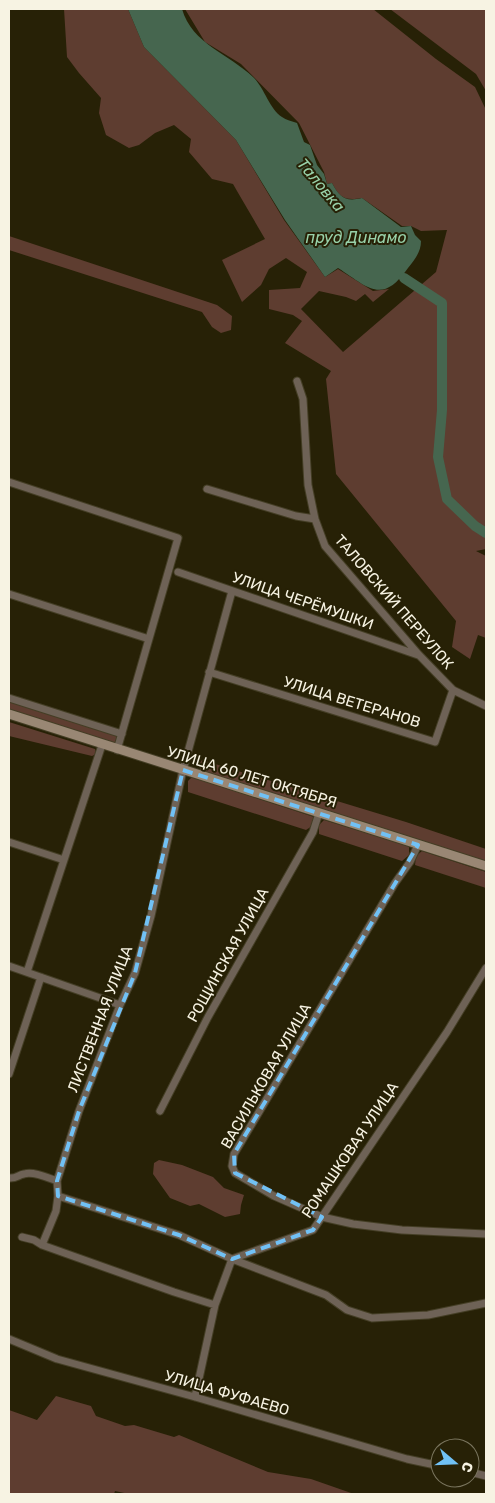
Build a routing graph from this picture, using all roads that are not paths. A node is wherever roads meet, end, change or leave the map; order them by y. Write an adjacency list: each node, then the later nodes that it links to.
1 (297, 381): 4 (street, ТАЛОВСКИЙ ПЕРЕУЛОК)
2 (9, 482): 8 (street)
3 (207, 489): 4 (street)
4 (315, 519): 9 (street, ТАЛОВСКИЙ ПЕРЕУЛОК)
5 (178, 572): 6 (street, УЛИЦА ЧЕРЁМУШКИ)
6 (232, 591): 9 (street, УЛИЦА ЧЕРЁМУШКИ); 10 (street, ЛИСТВЕННАЯ УЛИЦА)
7 (9, 594): 8 (street)
8 (149, 639): 15 (street)
9 (419, 655): 11 (street, ТАЛОВСКИЙ ПЕРЕУЛОК)
10 (209, 672): 11 (street, УЛИЦА ВЕТЕРАНОВ); 18 (street, ЛИСТВЕННАЯ УЛИЦА)
11 (453, 690): 13 (street, ТАЛОВСКИЙ ПЕРЕУЛОК)
12 (9, 698): 15 (street)
13 (486, 706)
14 (9, 714): 16 (street, УЛИЦА 60 ЛЕТ ОКТЯБРЯ)
15 (122, 734): 17 (street)
16 (102, 745): 17 (street, УЛИЦА 60 ЛЕТ ОКТЯБРЯ); 22 (street)
17 (117, 750): 18 (street, УЛИЦА 60 ЛЕТ ОКТЯБРЯ)
18 (183, 770): 19 (street, УЛИЦА 60 ЛЕТ ОКТЯБРЯ); 28 (street, ЛИСТВЕННАЯ УЛИЦА)
19 (319, 813): 21 (street, УЛИЦА 60 ЛЕТ ОКТЯБРЯ); 30 (street, РОЩИНСКАЯ УЛИЦА)
20 (9, 842): 22 (street)
21 (418, 845): 23 (street, УЛИЦА 60 ЛЕТ ОКТЯБРЯ); 34 (street, ВАСИЛЬКОВАЯ УЛИЦА)
22 (64, 860): 26 (street)
23 (486, 866)
24 (9, 966): 26 (street)
25 (486, 968): 34 (street, РОМАШКОВАЯ УЛИЦА)
26 (27, 972): 27 (street)
27 (41, 976): 28 (street); 29 (street)
28 (120, 1005): 32 (street, ЛИСТВЕННАЯ УЛИЦА)
29 (9, 1074)
30 (160, 1111)
31 (11, 1179): 32 (street)
32 (57, 1181): 33 (street, ЛИСТВЕННАЯ УЛИЦА)
33 (58, 1196): 37 (street, ЛИСТВЕННАЯ УЛИЦА); 38 (street)
34 (322, 1217): 35 (street, ВАСИЛЬКОВАЯ УЛИЦА); 38 (street, РОМАШКОВАЯ УЛИЦА)
35 (486, 1234)
36 (22, 1237): 37 (street)
37 (42, 1245): 40 (street)
38 (232, 1259): 39 (street); 40 (street)
39 (486, 1303)
40 (215, 1305): 42 (street)
41 (9, 1339): 42 (street, УЛИЦА ФУФАЕВО)
42 (195, 1397): 43 (street, УЛИЦА ФУФАЕВО)
43 (430, 1464)

